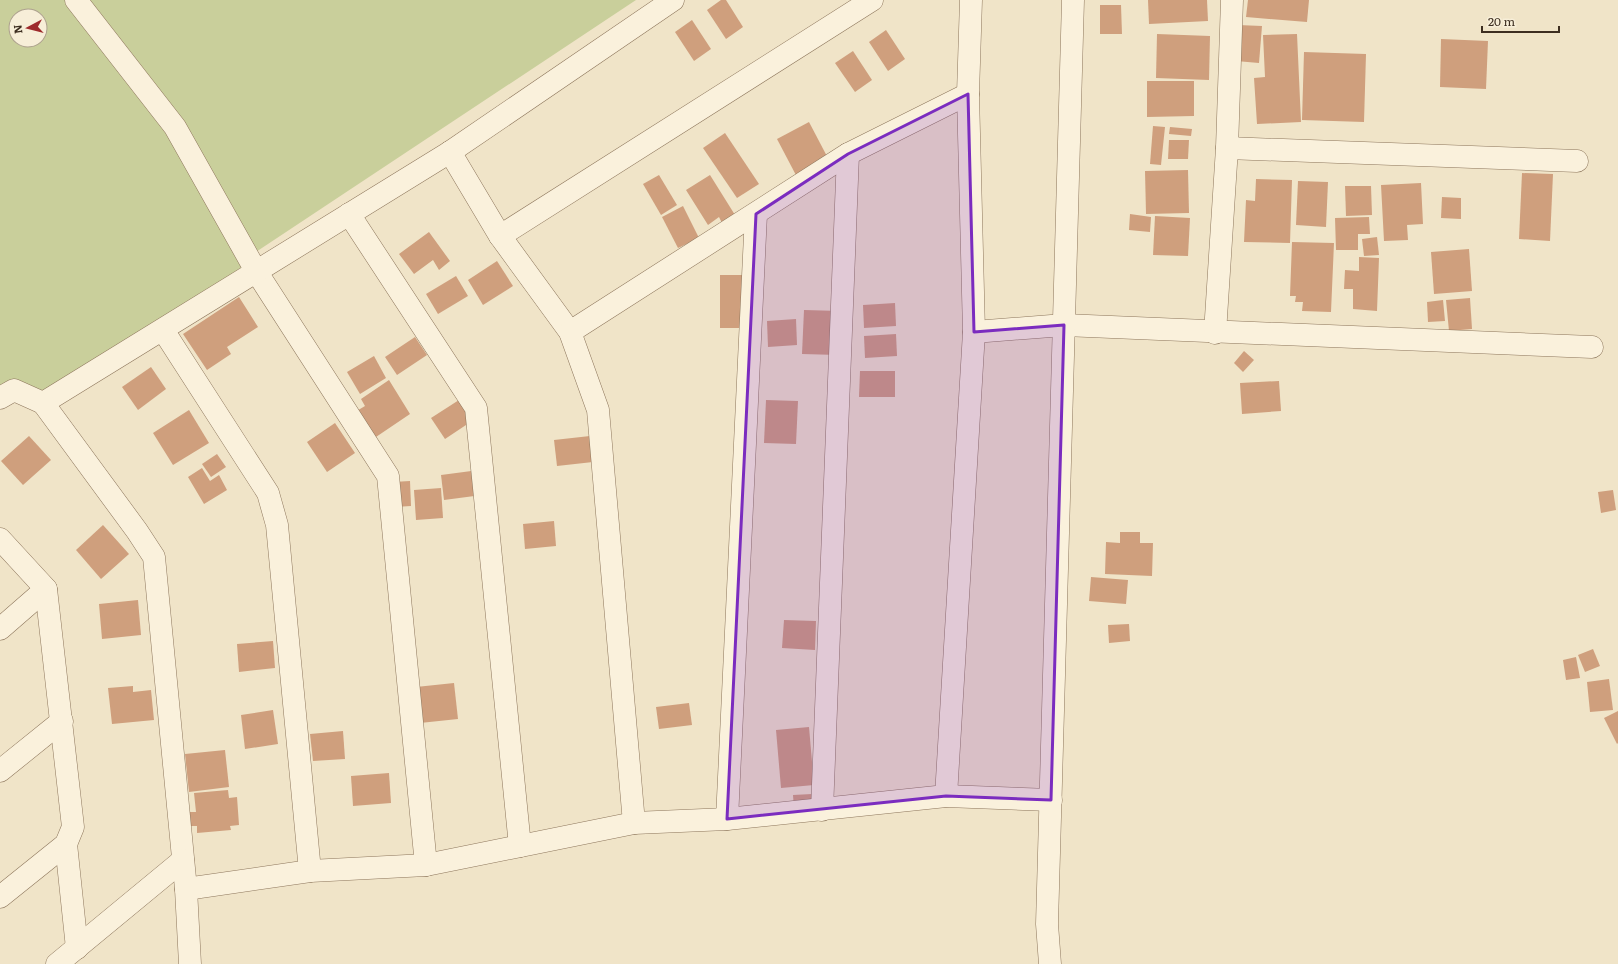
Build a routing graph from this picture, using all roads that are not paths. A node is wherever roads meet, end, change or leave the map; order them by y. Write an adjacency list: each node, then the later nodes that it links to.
1 (76, 0): 15 (street)
2 (673, 0): 9 (street)
3 (872, 0): 14 (street)
4 (971, 0): 7 (street)
5 (1073, 0): 16 (street)
6 (1232, 0): 8 (street)
7 (968, 94): 10 (street); 19 (street)
8 (1227, 148): 11 (street); 20 (street)
9 (450, 152): 12 (street); 14 (street)
10 (848, 154): 13 (street); 31 (street)
11 (1577, 161)
12 (349, 214): 15 (street); 35 (street)
13 (756, 214): 18 (street); 32 (street)
14 (500, 236): 18 (street)
15 (256, 271): 17 (street); 37 (street)
16 (1064, 326): 19 (street); 20 (street); 30 (street)
17 (163, 330): 23 (street); 38 (street)
18 (570, 332): 33 (street)
19 (974, 332): 29 (street)
20 (1215, 333): 21 (street)
21 (1592, 347)
22 (0, 398): 23 (street)
23 (43, 403): 36 (street)
24 (0, 539): 25 (street)
25 (46, 589): 26 (street); 27 (street)
26 (0, 629)
27 (62, 721): 28 (street); 34 (street)
28 (0, 771)
29 (946, 796): 30 (street); 31 (street)
30 (1051, 800): 44 (street)
31 (822, 810): 32 (street)
32 (727, 819): 33 (street)
33 (634, 823): 35 (street)
34 (66, 844): 40 (street); 41 (street)
35 (520, 846): 37 (street)
36 (183, 860): 39 (street); 41 (street)
37 (426, 865): 38 (street)
38 (310, 871): 39 (street)
39 (186, 889): 43 (street)
40 (0, 897)
41 (77, 948): 42 (street)
42 (57, 964)
43 (190, 964)
44 (1050, 964)

